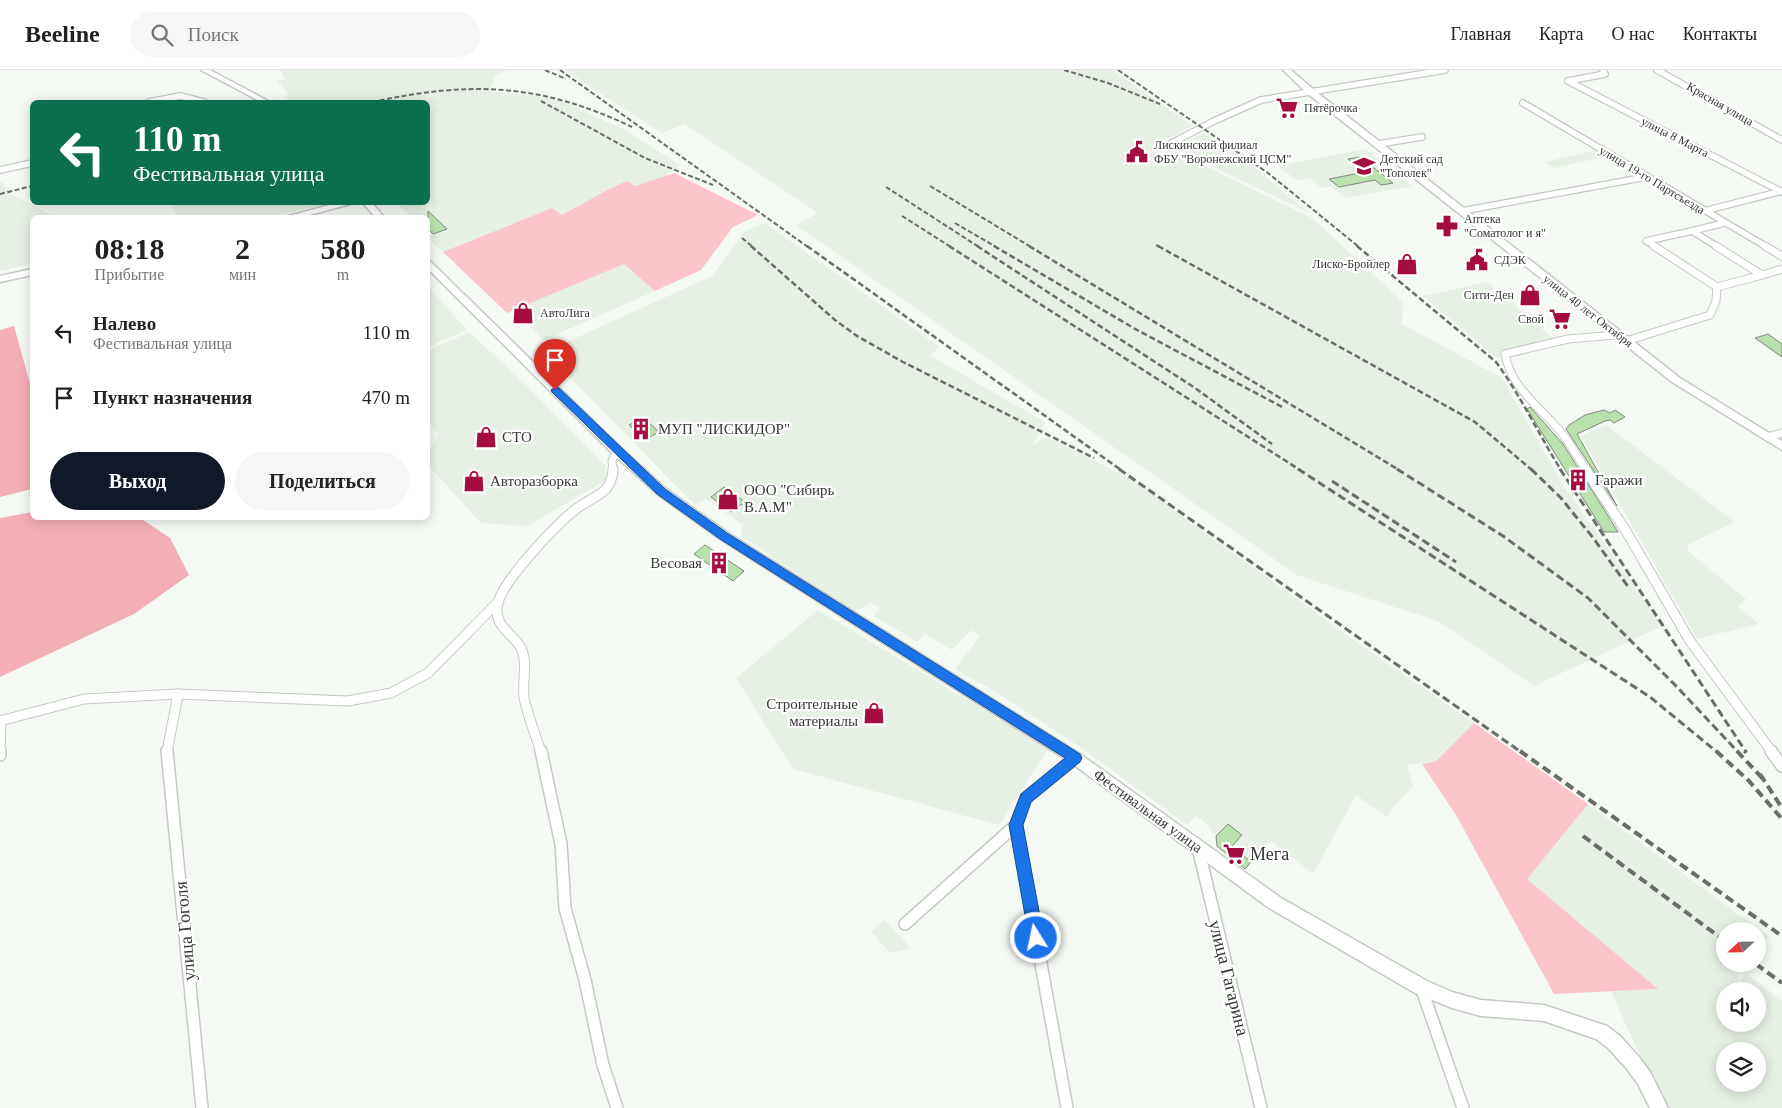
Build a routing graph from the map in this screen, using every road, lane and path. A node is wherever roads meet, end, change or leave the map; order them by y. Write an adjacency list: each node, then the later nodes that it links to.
1 (205, 70): 9 (main road)
2 (1287, 70): 6 (main road, улица 40 лет Октября)
3 (1445, 70): 6 (street)
4 (1603, 70): 18 (street, улица 8 Марта)
5 (1657, 70): 12 (street, Красная улица)
6 (1311, 92): 13 (main road, улица 40 лет Октября); 14 (street)
7 (159, 100): 8 (street)
8 (196, 100)
9 (262, 100)
10 (1523, 103): 17 (street, улица 19-го Партсъезда)
11 (1422, 136): 13 (street)
12 (1782, 140)
13 (1378, 144): 21 (main road, улица 40 лет Октября)
14 (1164, 147)
15 (30, 163): 16 (street)
16 (0, 170)
17 (1646, 177): 21 (street); 22 (street, улица 19-го Партсъезда)
18 (1781, 192): 22 (street)
19 (341, 205): 23 (main road)
20 (369, 205): 24 (main road)
21 (1462, 211): 34 (main road, улица 40 лет Октября)
22 (1704, 211): 25 (street, улица 19-го Партсъезда)
23 (298, 215)
24 (379, 215)
25 (1724, 223): 26 (street); 27 (street, улица 19-го Партсъезда)
26 (1692, 231): 31 (street); 33 (street)
27 (1782, 256)
28 (430, 266): 39 (main road, Фестивальная улица)
29 (1782, 269): 31 (street)
30 (30, 272): 32 (main road)
31 (1762, 275): 33 (street)
32 (0, 279)
33 (1717, 287): 35 (street)
34 (1617, 334): 35 (main road, улица 40 лет Октября); 46 (street)
35 (1626, 342): 37 (main road, улица 40 лет Октября)
36 (1782, 432): 37 (street)
37 (1767, 437): 38 (main road, улица 40 лет Октября)
38 (1782, 446)
39 (617, 451): 40 (street); 45 (main road, Фестивальная улица)
40 (498, 602): 41 (street); 52 (street)
41 (178, 694): 42 (street); 43 (street)
42 (1, 721): 44 (street)
43 (168, 753): 51 (street, улица Гоголя)
44 (0, 755)
45 (1075, 758): 47 (street); 48 (main road, Фестивальная улица)
46 (1782, 766)
47 (1016, 825): 49 (street); 53 (street)
48 (1198, 848): 50 (main road, Фестивальная улица); 54 (street, улица Гагарина)
49 (906, 924)
50 (1421, 987): 55 (street); 56 (main road, Фестивальная улица)
51 (202, 1108)
52 (617, 1108)
53 (1067, 1108)
54 (1261, 1108)
55 (1463, 1108)
56 (1659, 1108)

